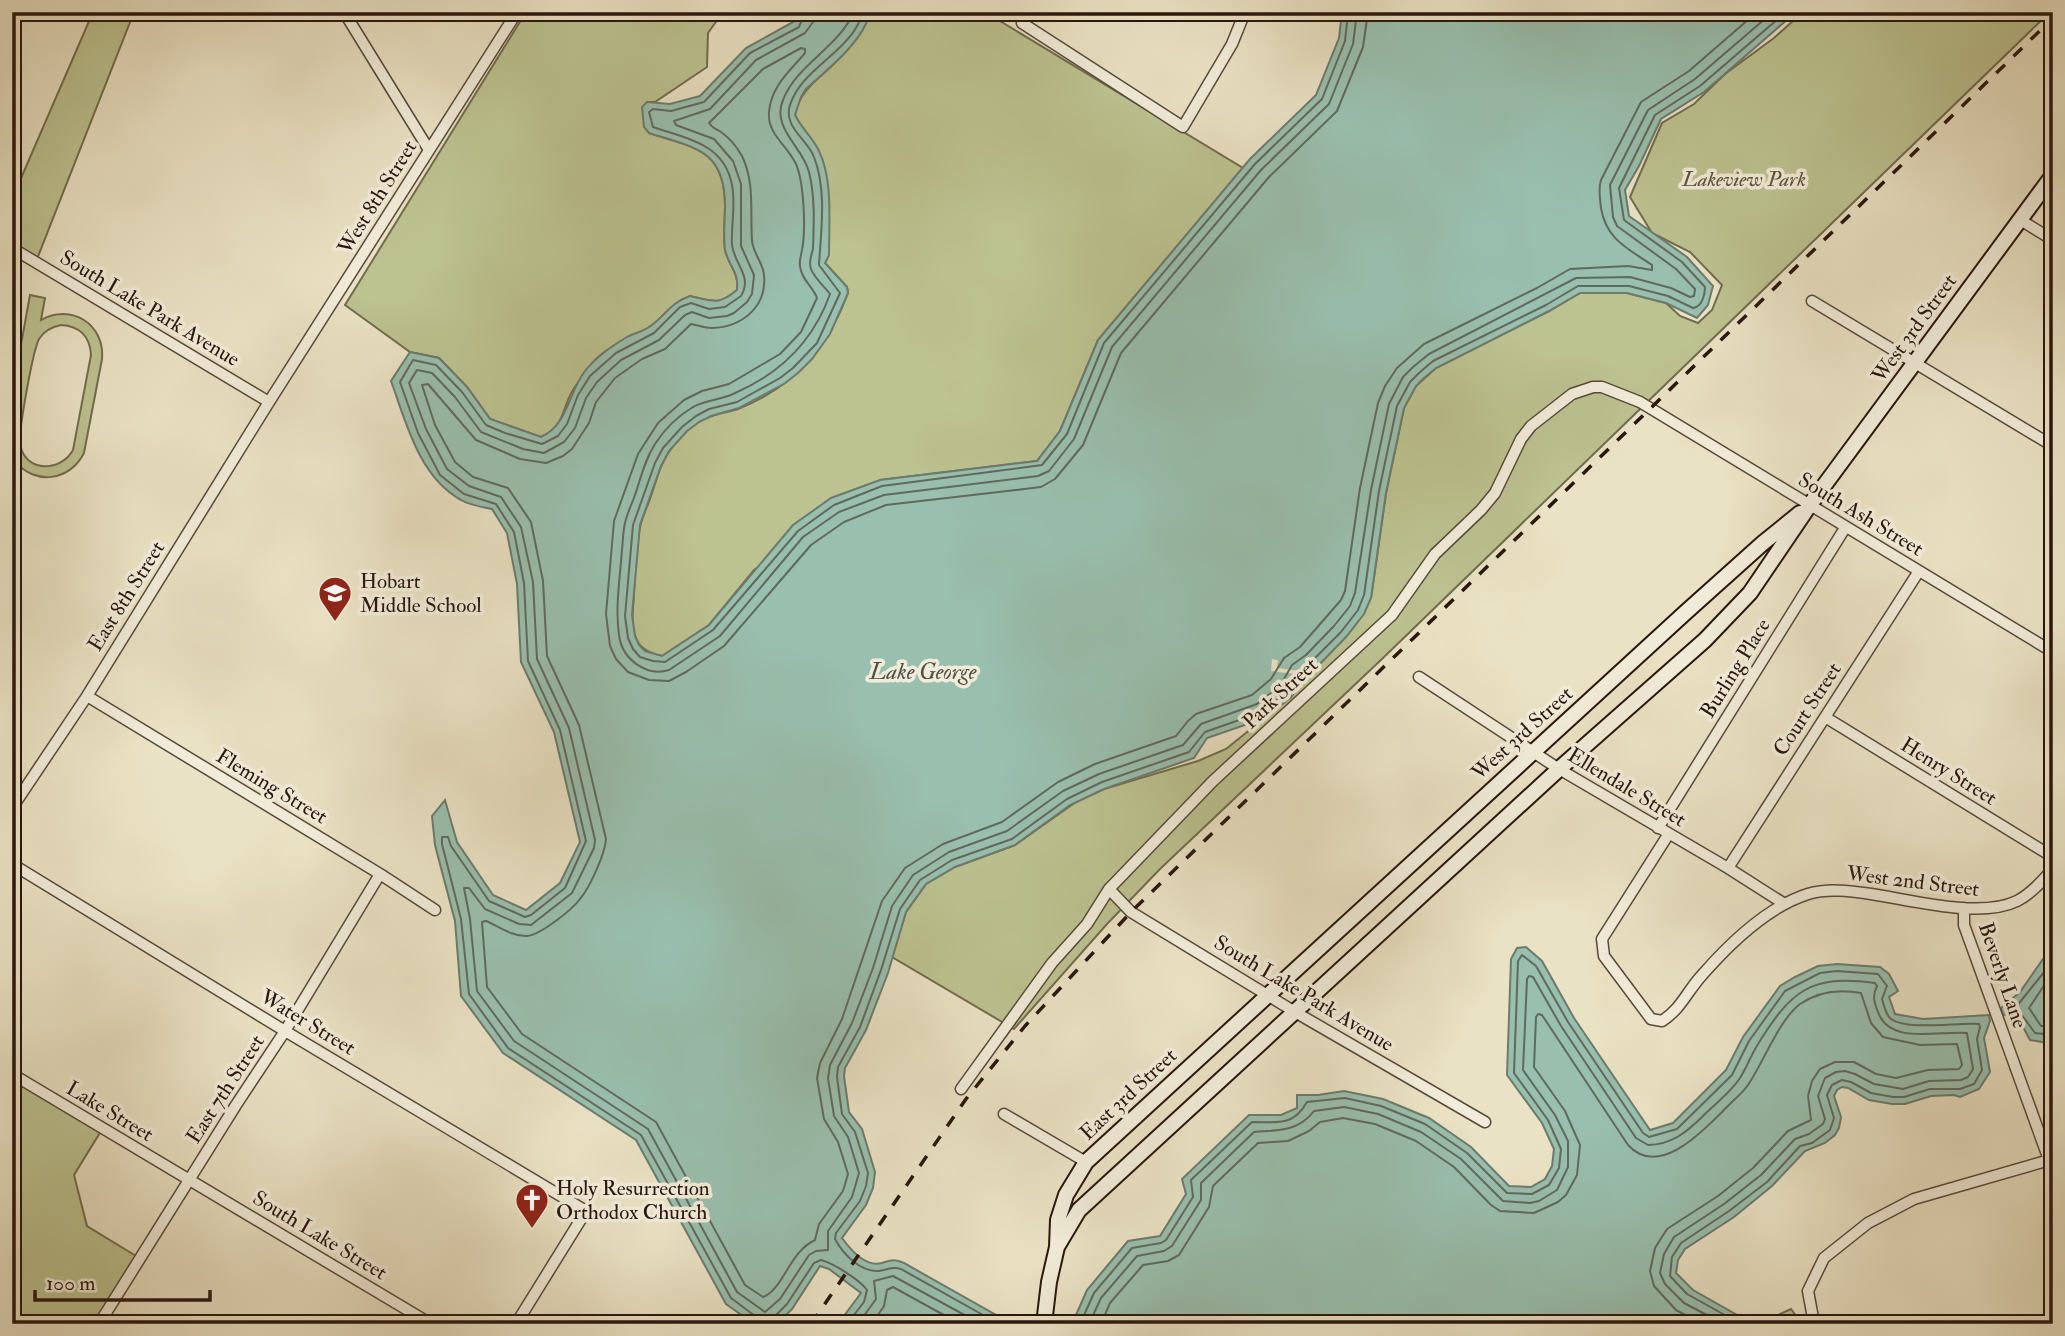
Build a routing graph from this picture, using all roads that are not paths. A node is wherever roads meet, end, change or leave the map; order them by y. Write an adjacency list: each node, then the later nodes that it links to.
1 (344, 12): 5 (street)
2 (517, 12): 5 (street, West 8th Street)
3 (1245, 12): 4 (street)
4 (1021, 23)
5 (429, 150): 12 (street, West 8th Street)
6 (2053, 175): 7 (street, West 3rd Street)
7 (2019, 219): 8 (street); 11 (street, West 3rd Street)
8 (2053, 240)
9 (12, 248): 12 (street, South Lake Park Avenue)
10 (1812, 301): 11 (street)
11 (1915, 362): 14 (street); 15 (street, West 3rd Street)
12 (269, 402): 20 (street, East 8th Street)
13 (1650, 409): 15 (street, South Ash Street); 32 (street, Park Street)
14 (2053, 446)
15 (1809, 506): 16 (street, South Ash Street); 22 (street, West 3rd Street); 23 (street, West 3rd Street)
16 (1845, 528): 17 (street, South Ash Street); 25 (street, Burling Place)
17 (1919, 572): 18 (street, South Ash Street); 21 (street, Court Street)
18 (2053, 653)
19 (1419, 677): 22 (street, Ellendale Street)
20 (87, 696): 24 (street, East 8th Street); 31 (street, Fleming Street)
21 (1825, 717): 27 (street, Henry Street); 29 (street, Court Street)
22 (1532, 752): 23 (street, Ellendale Street); 36 (street, West 3rd Street)
23 (1559, 769): 25 (street, Ellendale Street); 37 (street, West 3rd Street)
24 (12, 808)
25 (1658, 828): 26 (street, Ellendale Street)
26 (1668, 835): 29 (street, Ellendale Street); 33 (street, West 2nd Street)
27 (2053, 857)
28 (12, 864): 38 (street, Water Street)
29 (1728, 868): 33 (street, Ellendale Street)
30 (2053, 869): 34 (street, West 2nd Street)
31 (380, 874): 35 (street, Fleming Street); 38 (street, East 7th Street)
32 (1109, 889): 36 (street, South Lake Park Avenue); 40 (street, Park Street)
33 (1783, 903): 34 (street, West 2nd Street)
34 (1964, 908): 43 (street, Beverly Lane)
35 (435, 910)
36 (1266, 994): 37 (street, South Lake Park Avenue); 44 (street, East 3rd Street)
37 (1295, 1012): 42 (street, South Lake Park Avenue); 47 (street, East 3rd Street)
38 (285, 1031): 46 (street, East 7th Street); 50 (street, Water Street)
39 (12, 1074): 46 (street, Lake Street)
40 (961, 1089)
41 (1004, 1114): 44 (street)
42 (1485, 1122)
43 (2051, 1160): 45 (street, Beverly Lane); 52 (street)
44 (1086, 1162): 47 (street, East 3rd Street)
45 (2053, 1171)
46 (189, 1180): 48 (street, East 7th Street); 49 (street, South Lake Street)
47 (1057, 1247): 51 (street, East 3rd Street)
48 (99, 1324)
49 (431, 1324)
50 (516, 1324)
51 (1044, 1324)
52 (1818, 1324)

